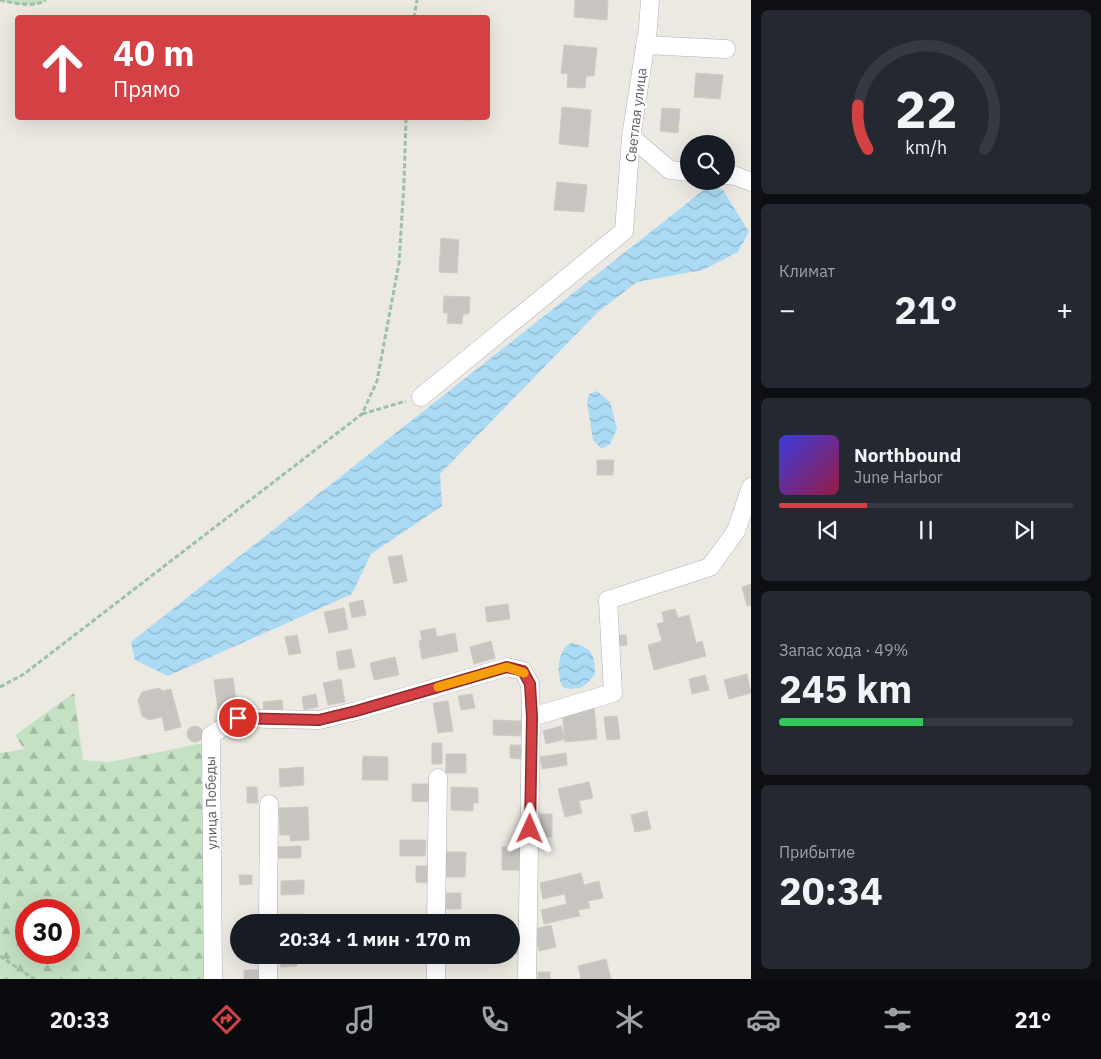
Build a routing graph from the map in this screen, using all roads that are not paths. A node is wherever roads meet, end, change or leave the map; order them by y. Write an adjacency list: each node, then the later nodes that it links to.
1 (650, 0): 2 (street, Светлая улица)
2 (645, 45): 3 (street); 4 (street, Светлая улица)
3 (726, 49)
4 (631, 136): 5 (street); 8 (street, Светлая улица)
5 (680, 171)
6 (735, 176): 7 (street)
7 (751, 182)
8 (421, 397)
9 (751, 487): 10 (street)
10 (532, 717): 17 (street, улица Победы); 20 (street)
11 (438, 778): 14 (street)
12 (269, 804): 13 (street)
13 (268, 914)
14 (436, 914)
15 (268, 964): 18 (street)
16 (436, 964): 19 (street)
17 (213, 979)
18 (268, 979)
19 (436, 979)
20 (527, 979)

